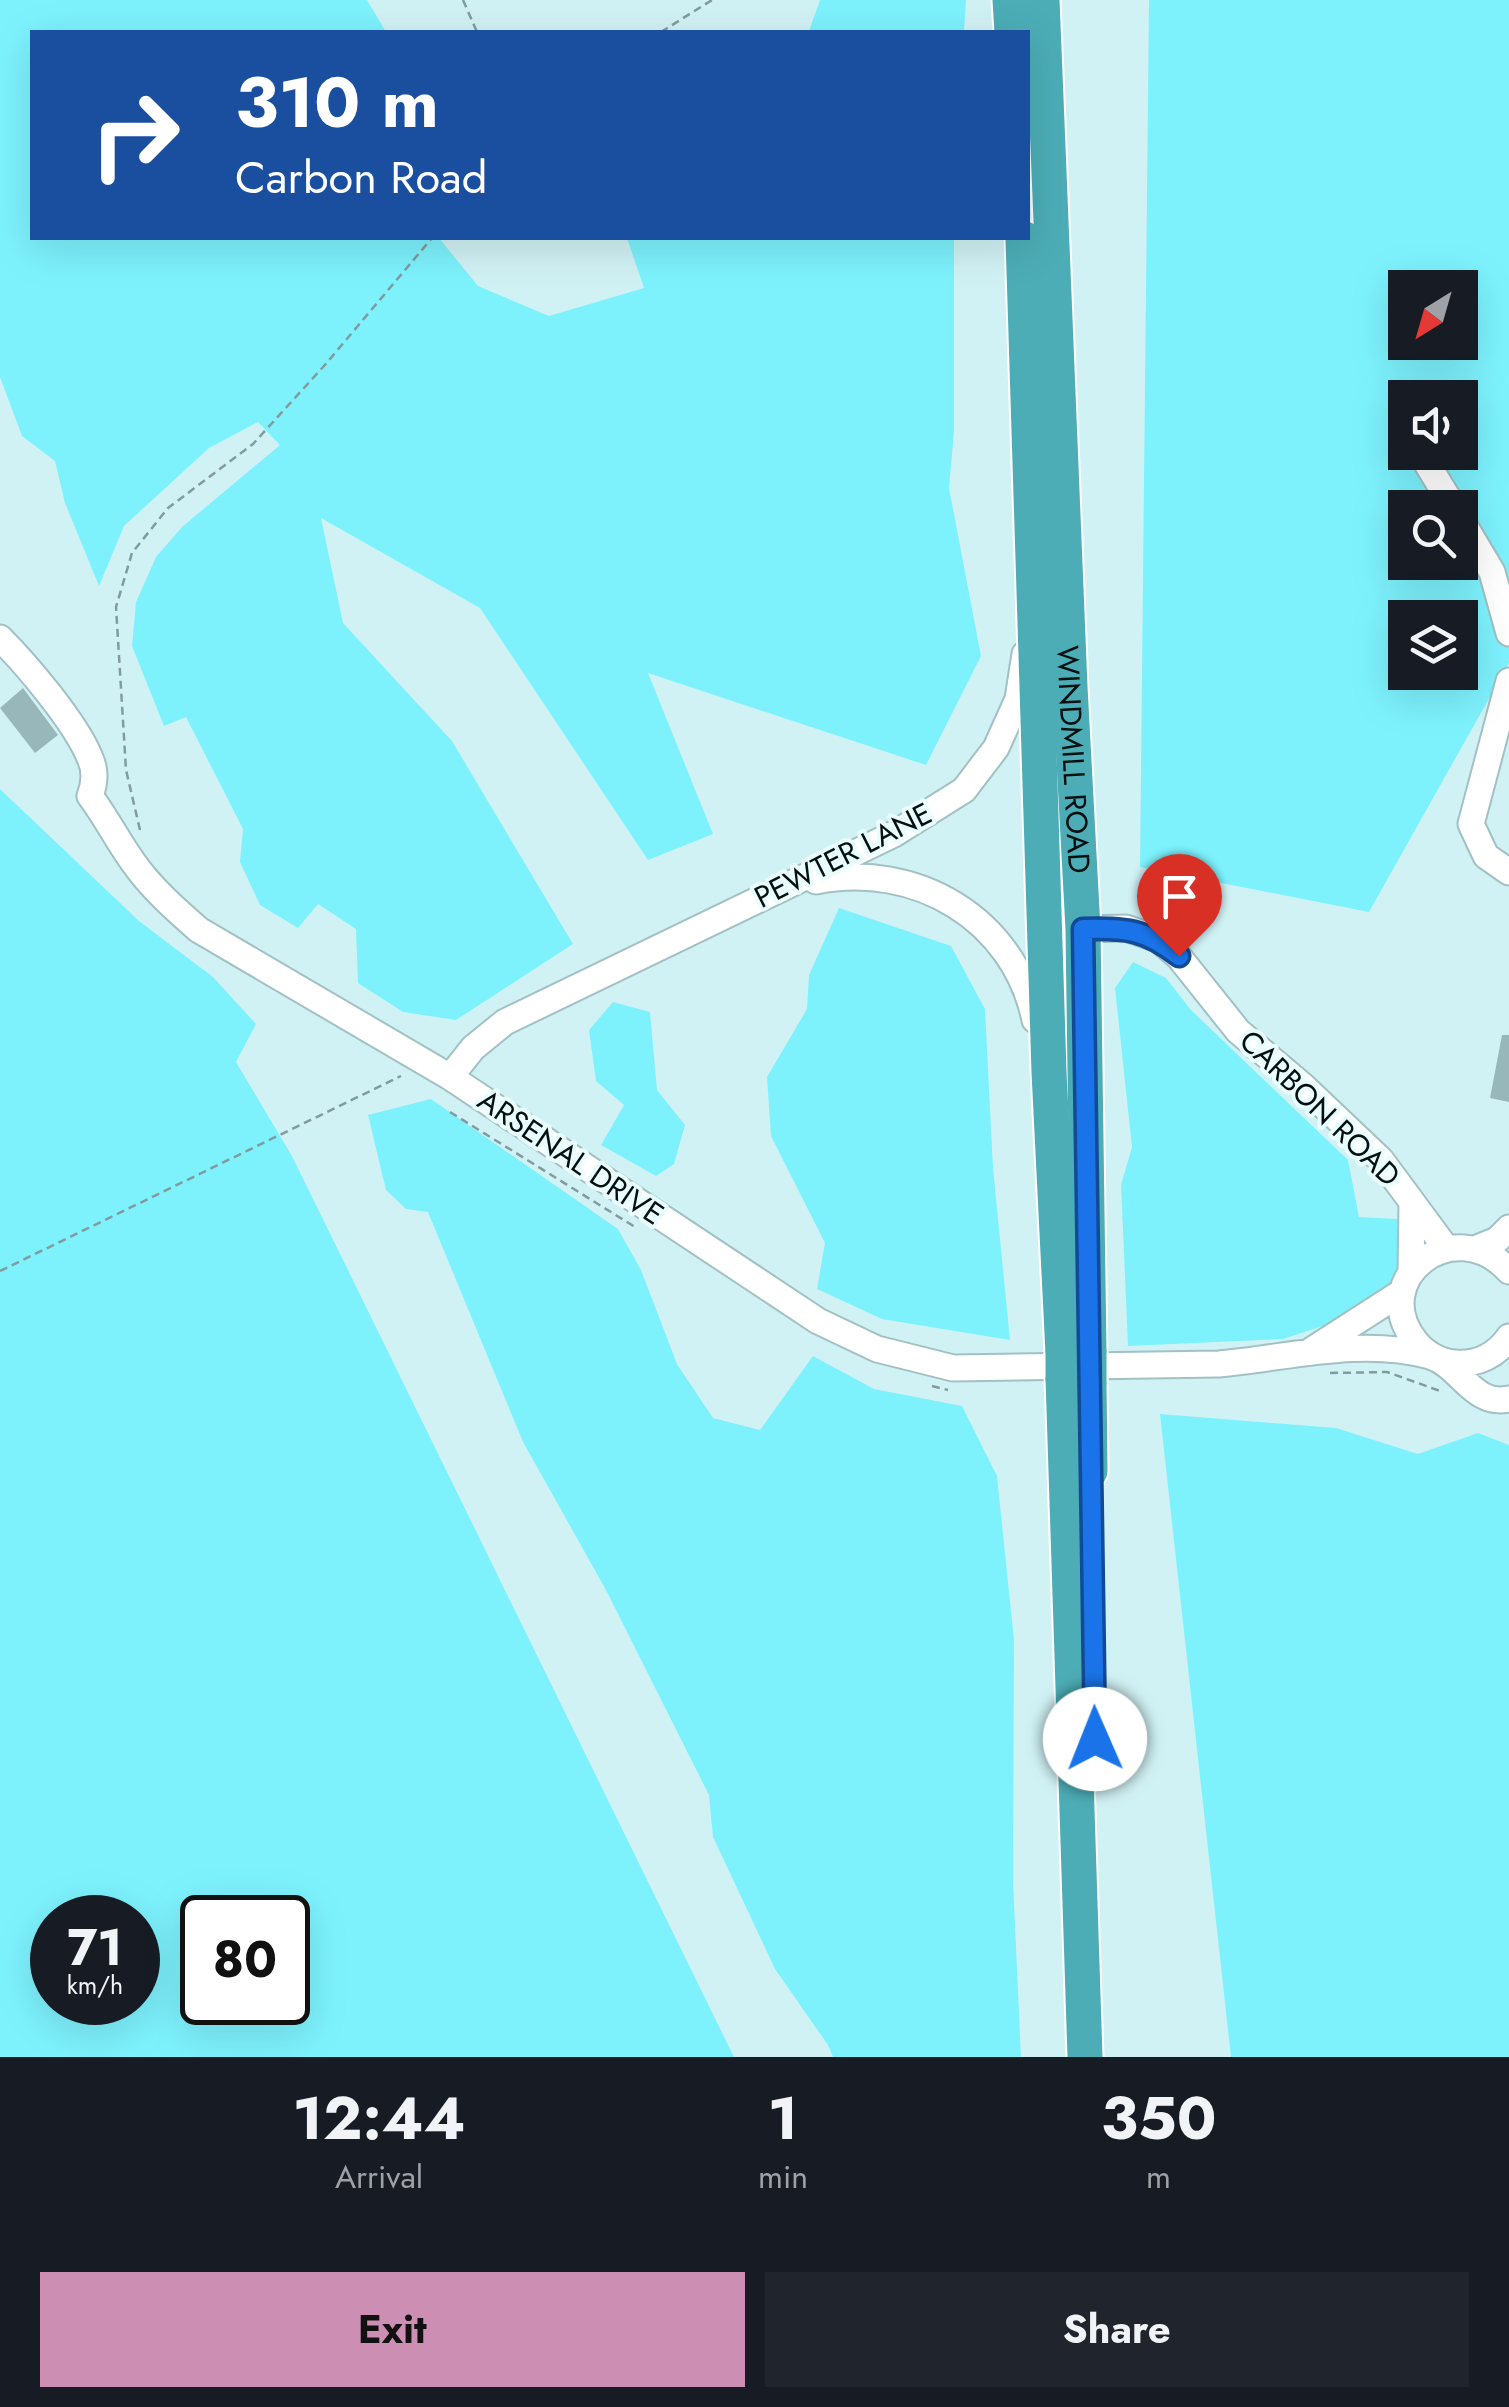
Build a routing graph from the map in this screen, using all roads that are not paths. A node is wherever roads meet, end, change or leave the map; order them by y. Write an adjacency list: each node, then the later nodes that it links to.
1 (1010, 0): 3 (highway)
2 (1042, 0): 12 (highway, WINDMILL ROAD)
3 (1012, 30)
4 (1022, 240): 5 (highway, WINDMILL ROAD)
5 (1030, 449): 11 (lane, PEWTER LANE); 14 (highway, WINDMILL ROAD)
6 (1478, 548): 7 (lane)
7 (1509, 633)
8 (0, 638): 13 (lane, ARSENAL DRIVE)
9 (1509, 681): 10 (lane)
10 (1509, 872)
11 (722, 916): 13 (lane, PEWTER LANE); 14 (lane, PEWTER LANE)
12 (1083, 929): 15 (lane, CARBON ROAD); 24 (highway, WINDMILL ROAD)
13 (450, 1077): 22 (lane, ARSENAL DRIVE)
14 (1055, 1188): 24 (highway, WINDMILL ROAD)
15 (1412, 1202): 17 (lane, CARBON ROAD); 20 (lane, CARBON ROAD)
16 (1509, 1228): 18 (lane)
17 (1446, 1248): 18 (lane); 20 (lane, ARSENAL DRIVE)
18 (1477, 1248): 19 (lane)
19 (1509, 1271)
20 (1406, 1282): 22 (lane, ARSENAL DRIVE); 23 (lane, CARBON ROAD)
21 (1508, 1341): 23 (lane, ARSENAL DRIVE)
22 (1312, 1350): 23 (lane, ARSENAL DRIVE)
23 (1434, 1357): 25 (lane, CARBON ROAD)
24 (1076, 1366): 26 (highway, WINDMILL ROAD); 27 (highway, WINDMILL ROAD)
25 (1509, 1398)
26 (1085, 2057)
27 (1106, 2057)

